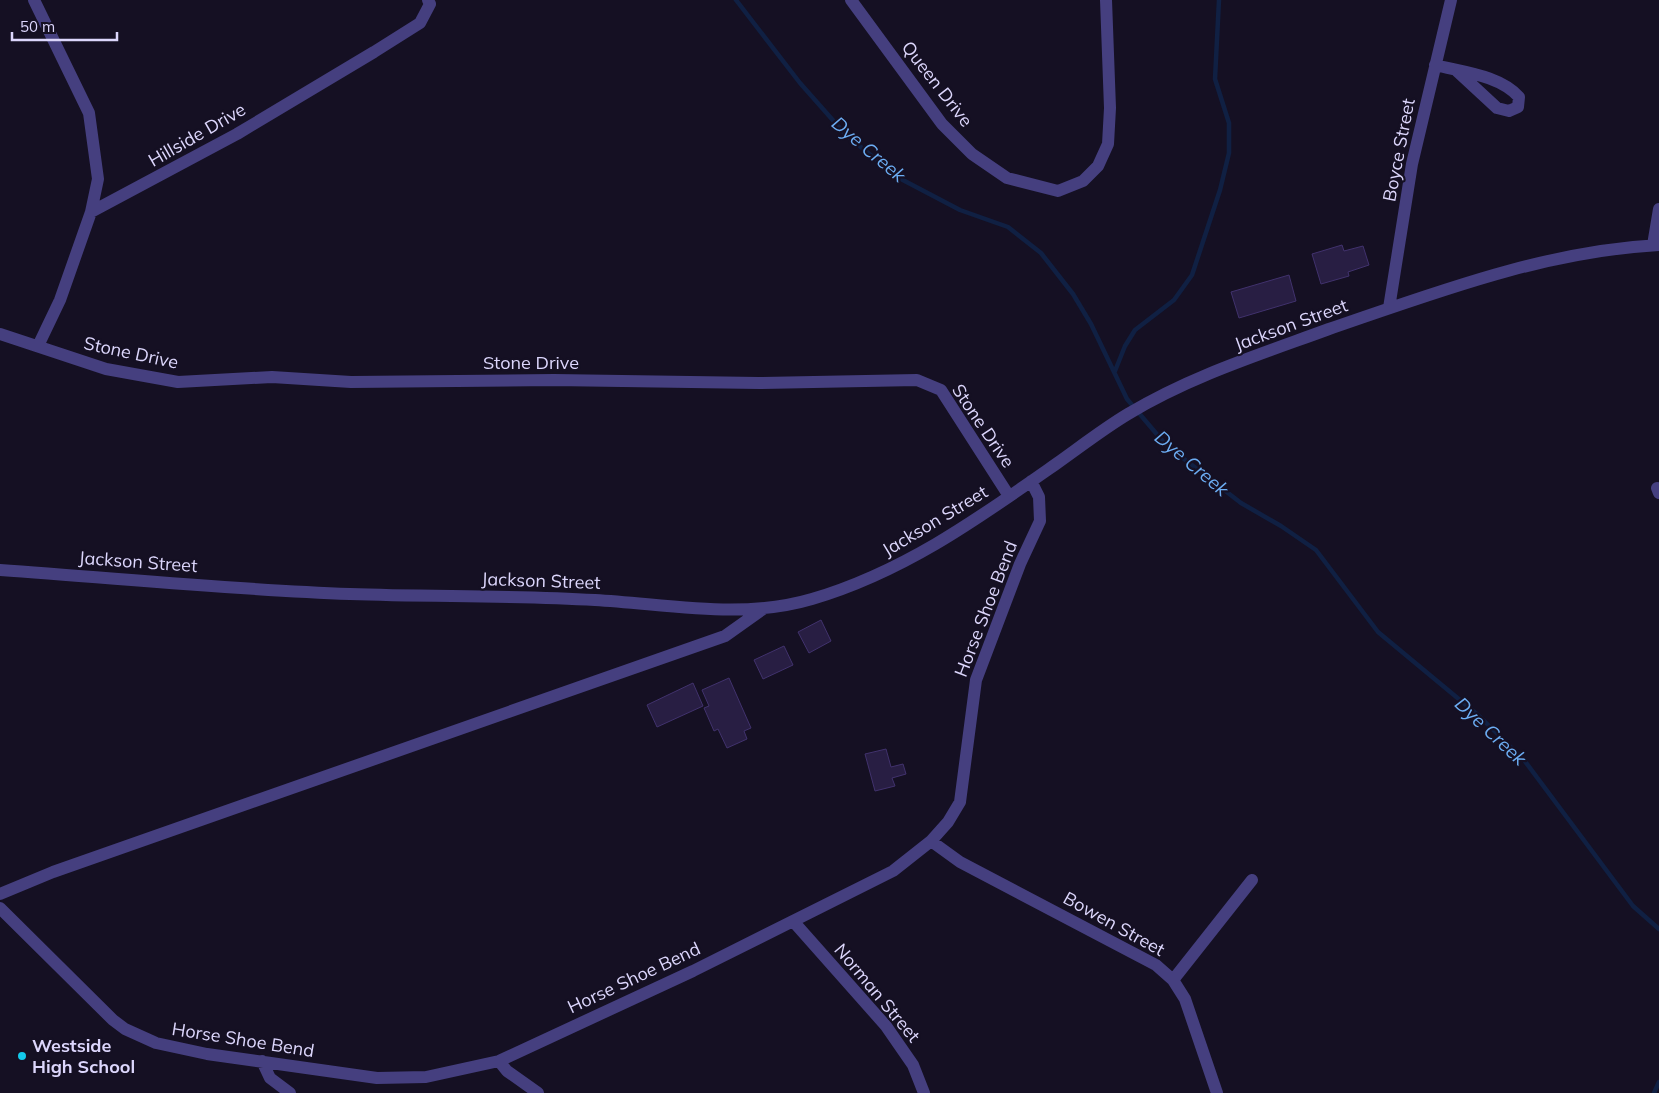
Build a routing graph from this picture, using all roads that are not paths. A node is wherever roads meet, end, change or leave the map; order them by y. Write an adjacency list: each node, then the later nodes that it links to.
1 (34, 0): 9 (street)
2 (428, 0): 9 (street, Hillside Drive)
3 (851, 0): 4 (street, Queen Drive)
4 (1106, 0)
5 (1451, 0): 6 (street, Boyce Street)
6 (1435, 65): 7 (street); 11 (street, Boyce Street)
7 (1457, 71)
8 (1659, 209): 10 (street)
9 (91, 212): 13 (street)
10 (1656, 245): 11 (street, Jackson Street)
11 (1389, 308): 14 (street, Jackson Street)
12 (0, 334): 13 (street, Stone Drive)
13 (38, 346): 15 (street, Stone Drive)
14 (1031, 481): 15 (street, Jackson Street); 18 (street, Horse Shoe Bend)
15 (1009, 496): 17 (street, Jackson Street)
16 (0, 570): 17 (street, Jackson Street)
17 (763, 609): 20 (street)
18 (931, 841): 22 (street, Horse Shoe Bend); 23 (street, Bowen Street)
19 (1252, 880): 23 (street)
20 (0, 894)
21 (0, 908): 24 (street, Horse Shoe Bend)
22 (793, 921): 25 (street, Horse Shoe Bend); 28 (street, Norman Street)
23 (1173, 980): 29 (street, Bowen Street)
24 (262, 1061): 25 (street, Horse Shoe Bend); 26 (street)
25 (499, 1061): 27 (street)
26 (290, 1093)
27 (538, 1093)
28 (924, 1093)
29 (1216, 1093)

